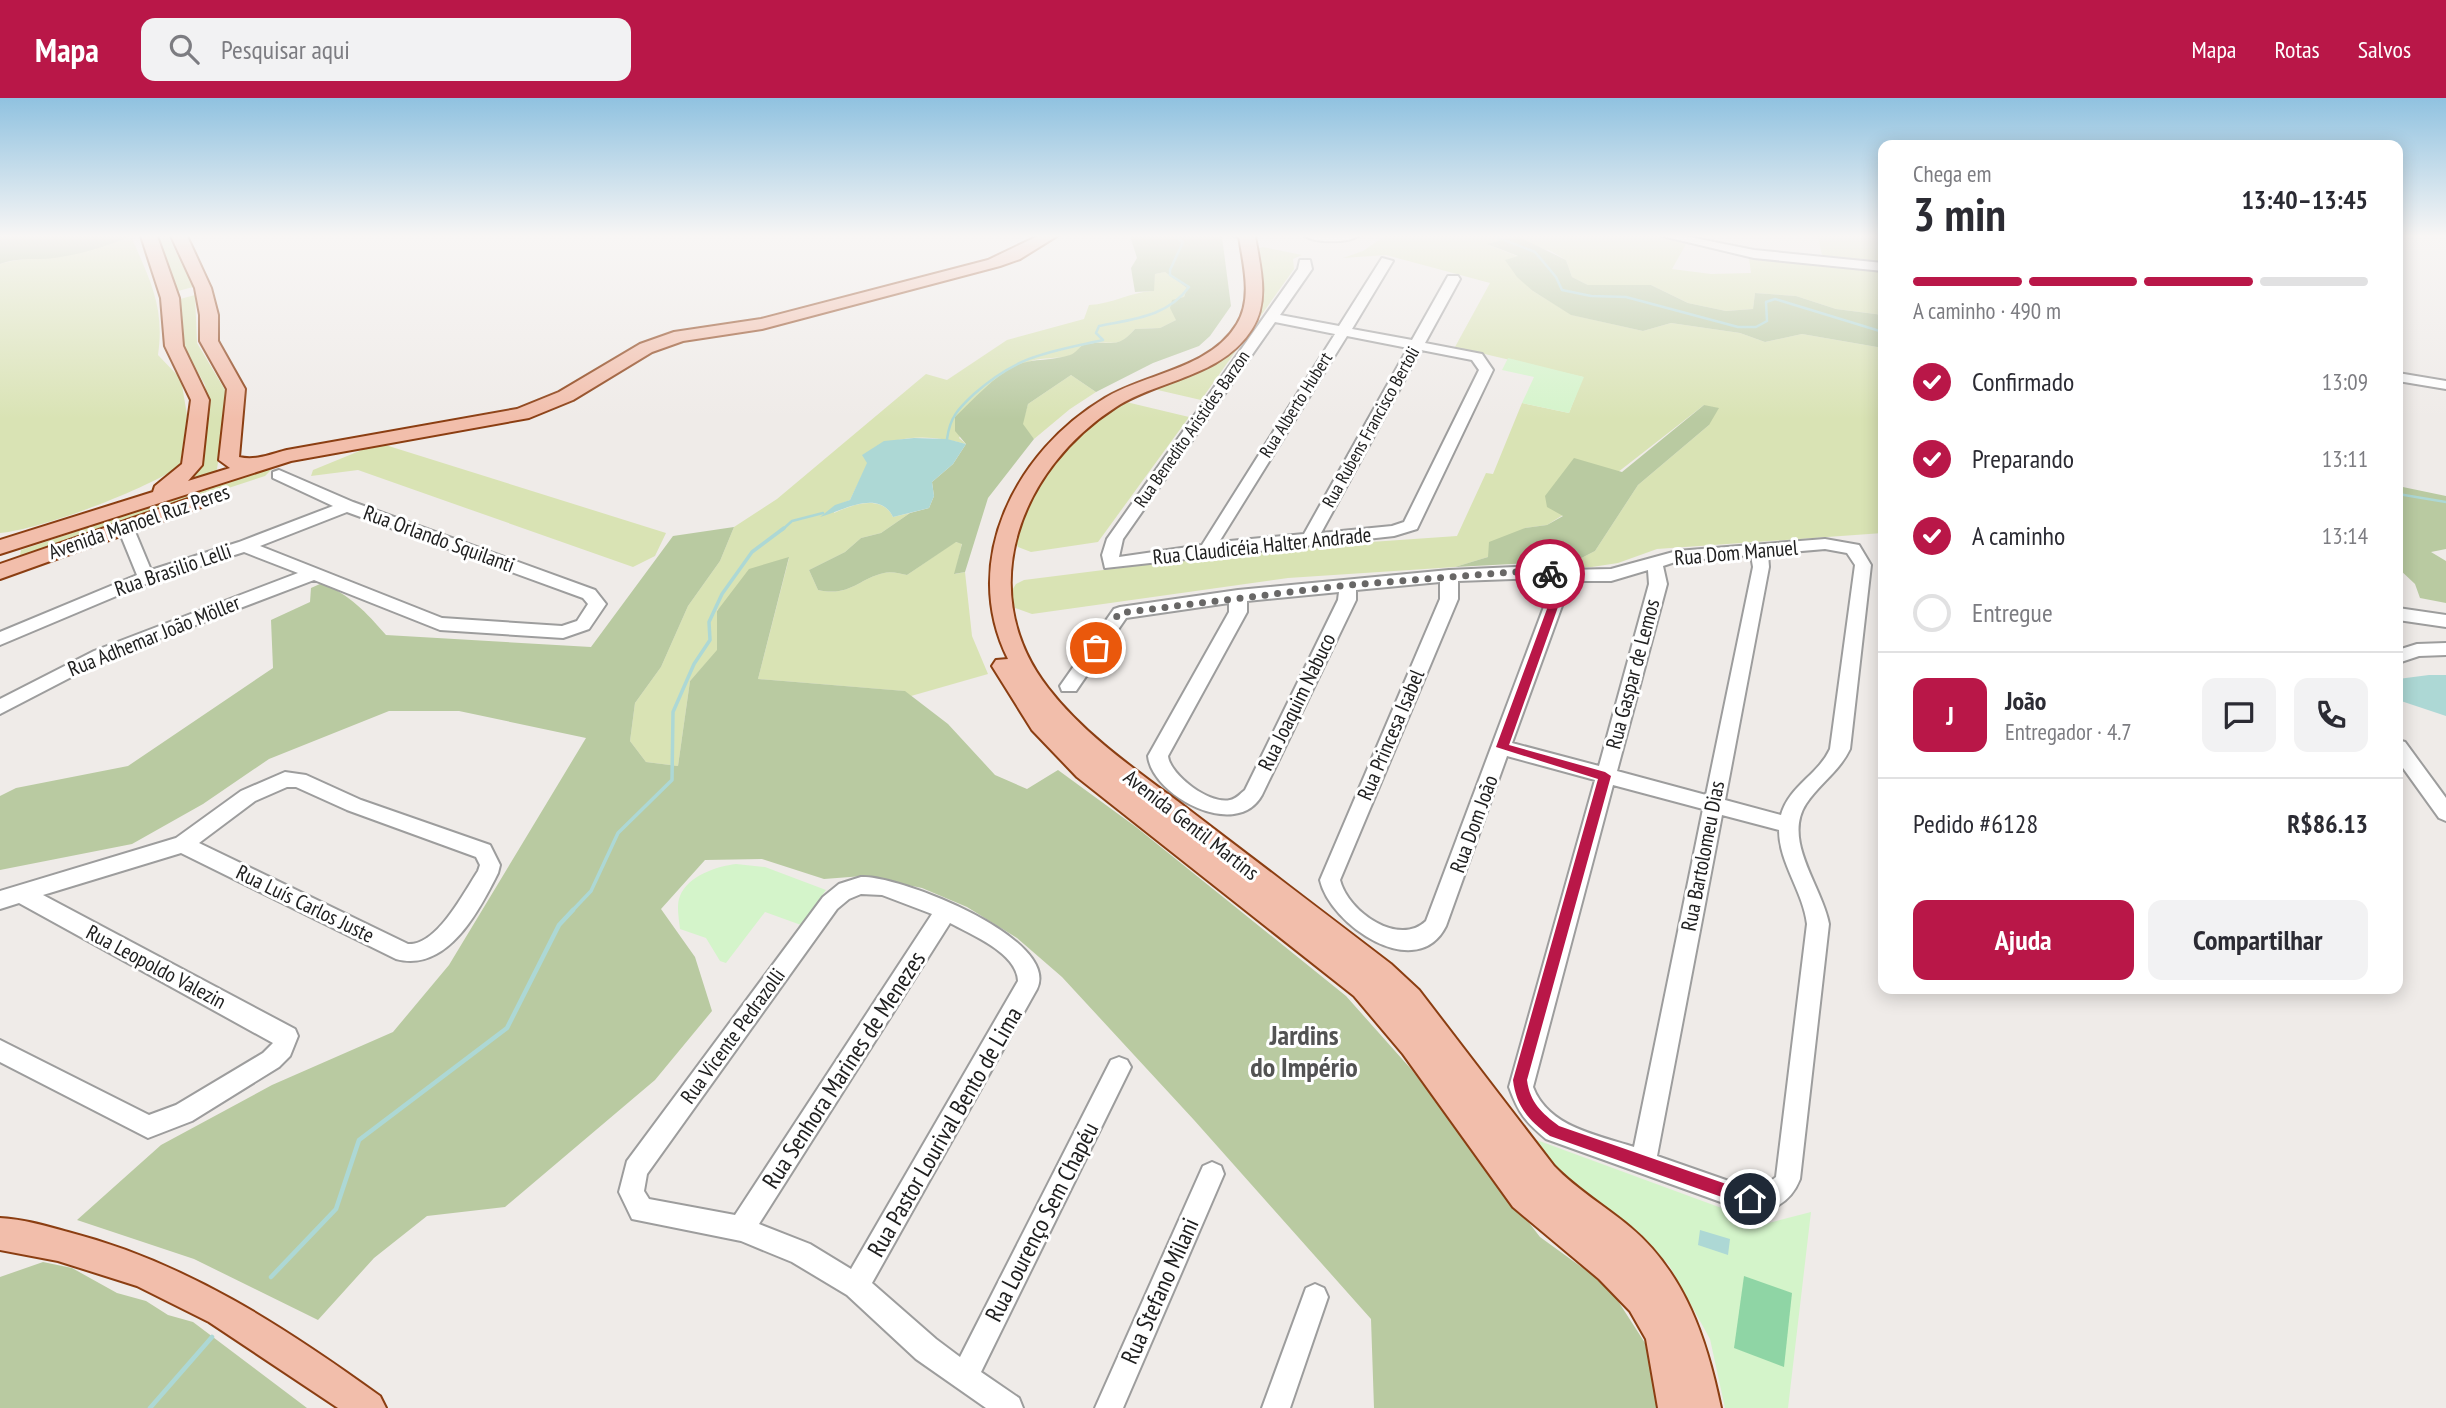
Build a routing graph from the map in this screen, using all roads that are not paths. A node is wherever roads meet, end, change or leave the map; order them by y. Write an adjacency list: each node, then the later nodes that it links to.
1 (170, 297): 16 (main road, Avenida Manoel Ruz Peres)
2 (205, 297): 14 (main road, Avenida Manoel Ruz Peres)
3 (864, 297): 14 (main road)
4 (1239, 297): 26 (main road, Avenida Gentil Martins)
5 (1255, 297): 26 (main road, Avenida Gentil Martins)
6 (1285, 297): 9 (street, Rua Benedito Aristides Barzon)
7 (1364, 297): 10 (street, Rua Alberto Hubert)
8 (1443, 297): 11 (street, Rua Rubens Francisco Bertoli)
9 (1271, 317): 10 (street); 24 (street, Rua Benedito Aristides Barzon)
10 (1343, 331): 11 (street); 21 (street, Rua Alberto Hubert)
11 (1416, 345): 18 (street, Rua Rubens Francisco Bertoli); 18 (street, Rua Claudicéia Halter Andrade)
12 (2403, 378): 13 (street)
13 (2446, 386)
14 (273, 468): 15 (street, Rua Orlando Squilanti); 16 (main road, Avenida Manoel Ruz Peres)
15 (347, 506): 19 (street, Rua Brasilio Lelli); 33 (street, Rua Orlando Squilanti)
16 (124, 516): 17 (main road); 20 (main road, Avenida Manoel Ruz Peres); 25 (main road, Avenida Manoel Ruz Peres); 30 (street)
17 (0, 537)
18 (1310, 538): 21 (street, Rua Claudicéia Halter Andrade)
19 (245, 546): 27 (street); 30 (street, Rua Brasilio Lelli)
20 (0, 548): 25 (main road)
21 (1207, 549): 24 (street, Rua Claudicéia Halter Andrade)
22 (1759, 550): 23 (street, Rua Dom Manuel); 45 (street, Rua Bartolomeu Dias); 47 (street, Rua Dom Manuel)
23 (1651, 563): 29 (street, Rua Dom Manuel); 44 (street, Rua Gaspar de Lemos)
24 (1111, 564)
25 (0, 571)
26 (990, 572): 36 (main road, Avenida Gentil Martins)
27 (313, 574): 33 (street); 41 (street, Rua Adhemar João Möller)
28 (1450, 576): 29 (street, Rua Dom Manuel); 31 (street, Rua Dom Manuel); 51 (street, Rua Princesa Isabel)
29 (1564, 576): 42 (street, Rua Dom João)
30 (146, 577): 37 (street, Rua Brasilio Lelli)
31 (1348, 585): 32 (street, Rua Dom Manuel); 32 (street, Rua Joaquim Nabuco)
32 (1238, 596): 40 (street, Rua Dom Manuel)
33 (597, 604)
34 (2403, 615): 35 (street)
35 (2446, 621)
36 (1000, 636): 65 (main road, Avenida Gentil Martins); 66 (main road, Avenida Gentil Martins)
37 (0, 639)
38 (2446, 649): 39 (street)
39 (2403, 655)
40 (1069, 686)
41 (0, 707)
42 (1502, 747): 44 (street); 51 (street, Rua Dom João)
43 (2403, 754): 46 (street)
44 (1605, 776): 45 (street); 54 (street, Rua Gaspar de Lemos)
45 (1713, 806): 47 (street); 54 (street, Rua Bartolomeu Dias)
46 (2446, 813)
47 (1788, 825): 54 (street)
48 (183, 844): 48 (street, Rua Luís Carlos Juste); 49 (street)
49 (10, 897): 52 (street, Rua Leopoldo Valezin)
50 (946, 911): 56 (street, Rua Senhora Marines de Menezes); 56 (street, Rua Vicente Pedrazolli); 58 (street, Rua Pastor Lourival Bento de Lima)
51 (1414, 942)
52 (0, 1050)
53 (1119, 1067): 60 (street, Rua Lourenço Sem Chapéu)
54 (1643, 1162)
55 (1212, 1174): 63 (street, Rua Stefano Milani)
56 (741, 1229): 58 (street)
57 (0, 1234): 61 (main road)
58 (856, 1286): 60 (street)
59 (1315, 1297): 64 (street)
60 (964, 1377): 62 (street)
61 (368, 1408)
62 (1009, 1408)
63 (1109, 1408)
64 (1276, 1408)
65 (1676, 1408)
66 (1703, 1408)

